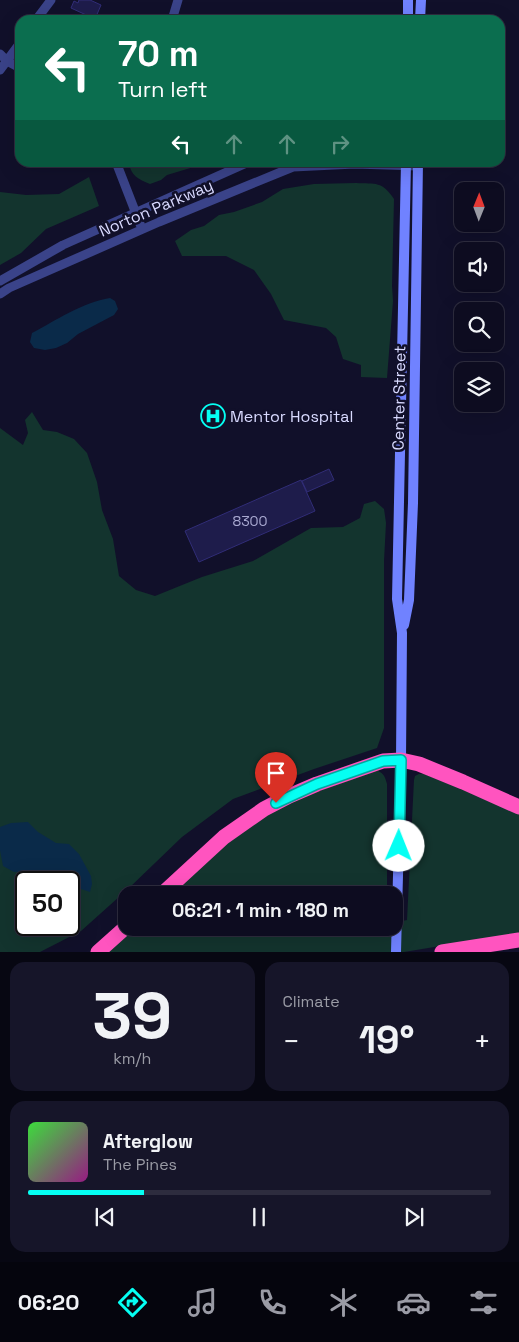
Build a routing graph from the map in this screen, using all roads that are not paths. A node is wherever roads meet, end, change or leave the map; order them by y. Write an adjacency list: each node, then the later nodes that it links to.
1 (51, 0): 5 (street)
2 (178, 0): 6 (street)
3 (408, 0): 7 (main road)
4 (421, 0): 8 (main road)
5 (40, 15)
6 (174, 15)
7 (408, 15)
8 (420, 15)
9 (15, 48): 10 (street)
10 (4, 58): 11 (street); 12 (street)
11 (15, 65)
12 (0, 70)
13 (118, 167): 18 (street)
14 (238, 167): 18 (street, Norton Parkway)
15 (293, 167): 19 (street, Norton Parkway)
16 (406, 167): 22 (main road, Center Street)
17 (418, 167): 22 (main road, Center Street)
18 (135, 213): 19 (street); 20 (street, Norton Parkway)
19 (142, 229): 21 (street, Norton Parkway)
20 (0, 281)
21 (0, 294)
22 (402, 633): 23 (main road, Center Street)
23 (401, 760): 24 (highway); 25 (highway); 29 (main road, Center Street)
24 (519, 808)
25 (171, 886)
26 (118, 934): 28 (highway)
27 (519, 940): 30 (highway)
28 (98, 952)
29 (396, 952)
30 (442, 952)

